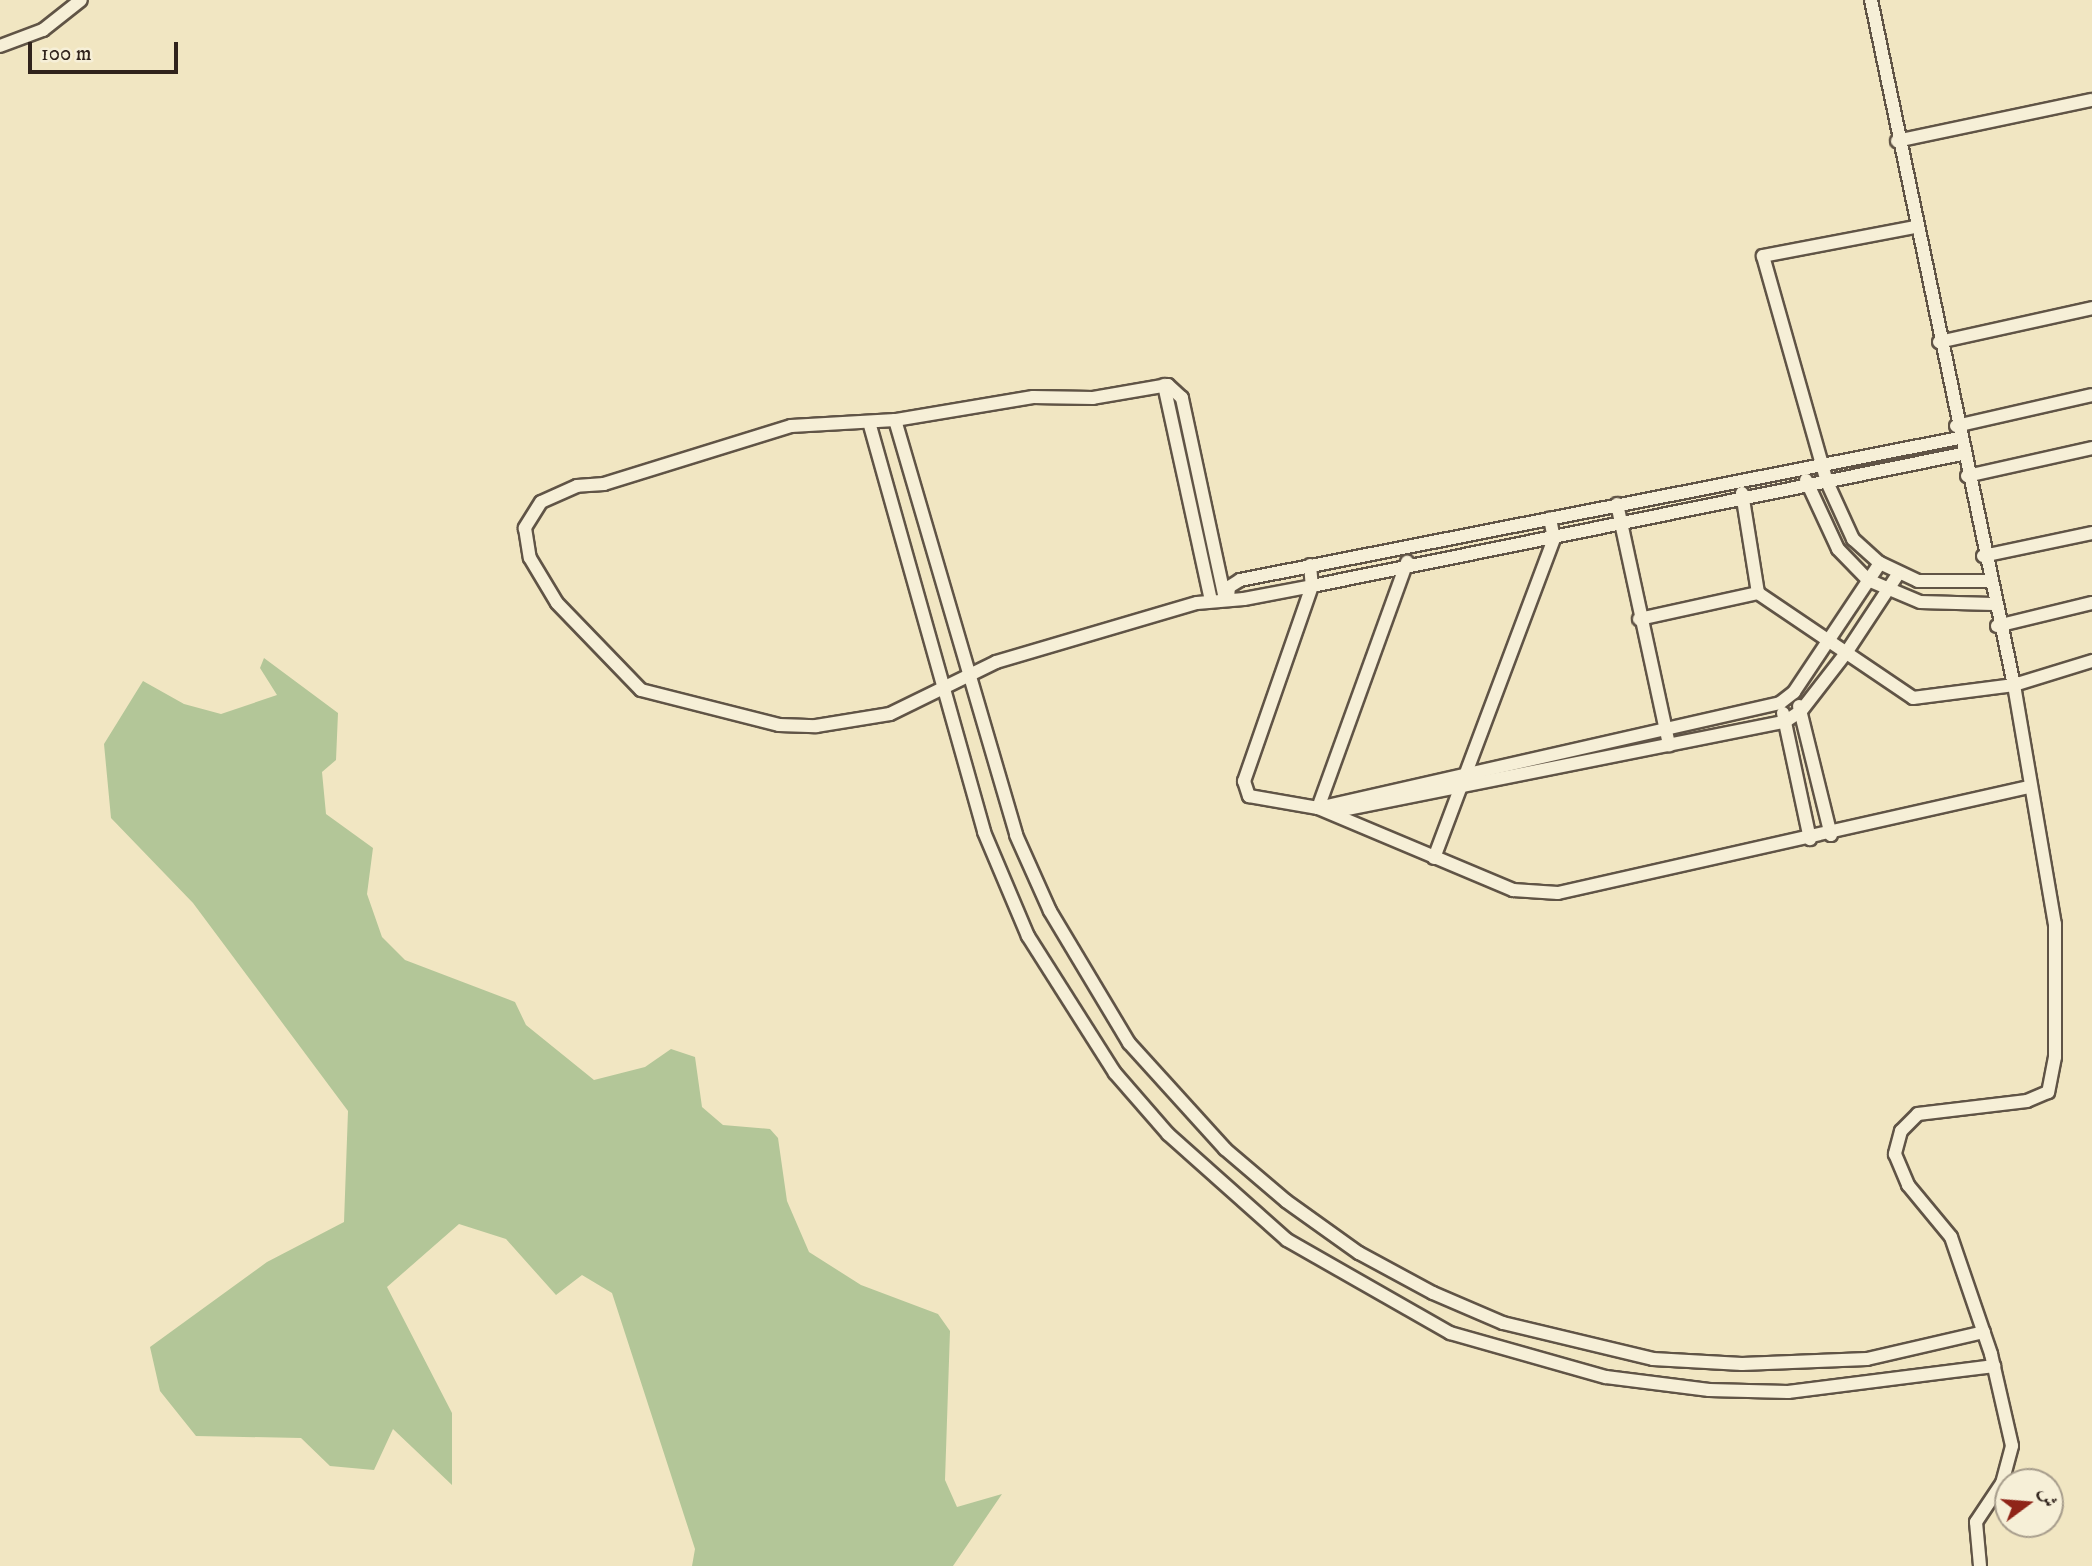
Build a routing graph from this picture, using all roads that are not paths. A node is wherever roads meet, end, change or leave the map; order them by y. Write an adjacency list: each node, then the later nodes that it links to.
1 (81, 0): 3 (street)
2 (1871, 0): 5 (street)
3 (0, 46)
4 (2092, 100): 5 (street)
5 (1897, 141): 6 (street)
6 (1915, 227): 8 (street); 16 (street)
7 (2092, 308): 8 (street)
8 (1939, 342): 13 (street)
9 (1164, 385): 11 (street); 23 (street); 25 (street)
10 (2092, 395): 13 (street)
11 (895, 421): 12 (street); 49 (street)
12 (869, 422): 51 (street); 51 (street)
13 (1958, 432): 15 (street); 16 (street)
14 (2092, 448): 18 (street)
15 (1962, 454): 18 (street); 20 (street)
16 (1823, 466): 17 (street); 20 (street)
17 (1803, 470): 19 (street); 21 (street)
18 (1967, 476): 31 (street)
19 (1745, 482): 22 (street); 24 (street)
20 (1827, 482): 21 (street); 32 (street)
21 (1808, 486): 22 (street); 36 (street)
22 (1740, 500): 27 (street); 40 (street)
23 (1204, 502): 25 (street); 41 (street)
24 (1617, 503): 26 (street); 27 (street)
25 (1190, 504): 41 (street)
26 (1550, 518): 29 (street); 30 (street)
27 (1620, 525): 29 (street); 44 (street)
28 (2092, 533): 31 (street)
29 (1554, 538): 34 (street); 58 (street)
30 (1405, 547): 33 (street); 34 (street)
31 (1983, 556): 37 (street)
32 (1880, 563): 35 (street); 36 (street)
33 (1310, 565): 38 (street); 41 (street)
34 (1408, 566): 38 (street); 61 (street)
35 (1898, 574): 37 (street); 39 (street)
36 (1868, 580): 39 (street); 46 (street)
37 (1989, 581): 43 (street)
38 (1312, 586): 41 (street); 61 (street)
39 (1886, 591): 43 (street); 47 (street)
40 (1758, 593): 44 (street); 46 (street)
41 (1221, 599): 49 (street)
42 (2092, 603): 45 (street)
43 (1993, 604): 45 (street)
44 (1639, 619): 56 (street)
45 (1997, 626): 50 (street)
46 (1828, 641): 47 (street); 52 (street)
47 (1846, 653): 50 (street); 54 (street)
48 (2092, 661): 50 (street)
49 (969, 674): 51 (street); 65 (street)
50 (2014, 685): 60 (street)
51 (945, 690): 66 (street)
52 (1794, 692): 53 (street); 54 (street)
53 (1780, 703): 55 (street); 56 (street)
54 (1801, 711): 55 (street); 62 (street)
55 (1786, 720): 57 (street); 63 (street)
56 (1664, 726): 57 (street); 58 (street)
57 (1669, 745): 59 (street)
58 (1468, 772): 59 (street); 61 (street)
59 (1462, 787): 61 (street); 64 (street)
60 (2029, 787): 62 (street); 65 (street)
61 (1327, 809): 64 (street)
62 (1831, 835): 63 (street)
63 (1810, 839): 64 (street)
64 (1434, 858)
65 (1984, 1332): 66 (street)
66 (1994, 1366): 67 (street)
67 (1980, 1566)

